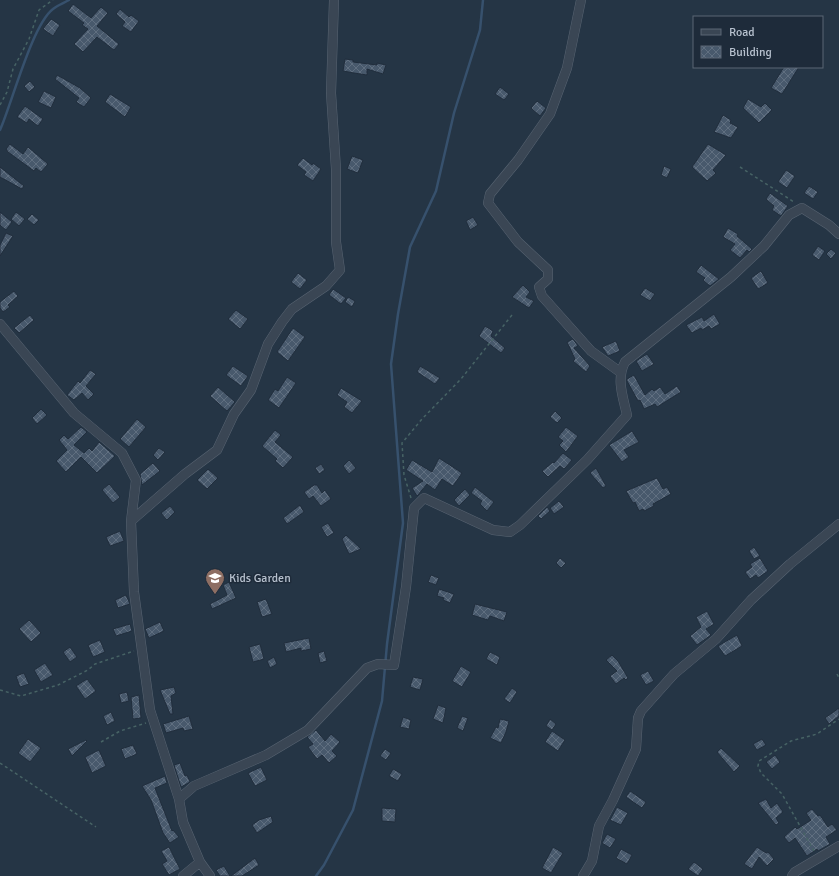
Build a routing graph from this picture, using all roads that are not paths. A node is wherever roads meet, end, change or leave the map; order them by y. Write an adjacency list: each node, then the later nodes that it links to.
1 (334, 0): 6 (street)
2 (581, 0): 5 (street)
3 (839, 234): 5 (street)
4 (0, 324): 6 (street)
5 (620, 372): 8 (street)
6 (131, 521): 8 (street)
7 (839, 524): 13 (street)
8 (179, 799): 10 (street)
9 (839, 846): 14 (street)
10 (200, 862): 11 (street); 12 (street)
11 (183, 876)
12 (210, 876)
13 (583, 876)
14 (792, 876)

